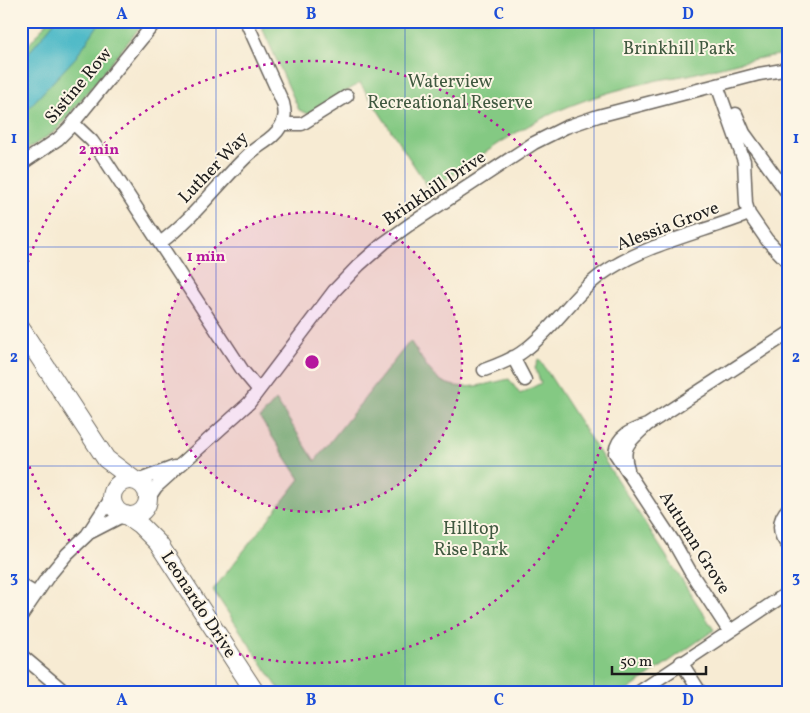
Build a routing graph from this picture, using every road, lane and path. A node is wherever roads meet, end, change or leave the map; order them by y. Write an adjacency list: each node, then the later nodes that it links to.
1 (156, 21): 6 (street, Sistine Row)
2 (246, 21): 7 (street)
3 (789, 69): 4 (street, Brinkhill Drive)
4 (722, 84): 8 (street); 9 (street); 20 (street, Brinkhill Drive)
5 (347, 96): 7 (street)
6 (74, 123): 10 (street, Sistine Row); 13 (street)
7 (282, 124): 13 (street, Luther Way)
8 (758, 154): 9 (street); 11 (street)
9 (744, 161): 12 (street)
10 (21, 164)
11 (789, 195)
12 (749, 214): 14 (street); 17 (street, Alessia Grove)
13 (160, 243): 20 (street)
14 (789, 263)
15 (21, 329): 21 (street)
16 (789, 333): 35 (street, Autumn Grove)
17 (513, 357): 18 (street, Alessia Grove); 19 (street)
18 (484, 370)
19 (525, 380)
20 (258, 390): 22 (street, Brinkhill Drive)
21 (106, 459): 23 (street); 24 (street)
22 (181, 464): 23 (street, Brinkhill Drive); 25 (street, Brinkhill Drive)
23 (135, 481): 24 (street); 25 (street)
24 (112, 496): 27 (street); 28 (street)
25 (148, 500): 27 (street); 29 (street, Leonardo Drive)
26 (789, 508): 30 (street)
27 (125, 515): 28 (street); 29 (street, Leonardo Drive)
28 (87, 535): 33 (street)
29 (158, 543): 39 (street, Leonardo Drive)
30 (789, 546)
31 (21, 584): 33 (street)
32 (789, 592): 35 (street)
33 (36, 594): 34 (street)
34 (21, 616)
35 (729, 631): 37 (street)
36 (21, 655): 38 (street)
37 (681, 662): 40 (street); 41 (street)
38 (65, 692)
39 (255, 692)
40 (639, 692)
41 (700, 692)

